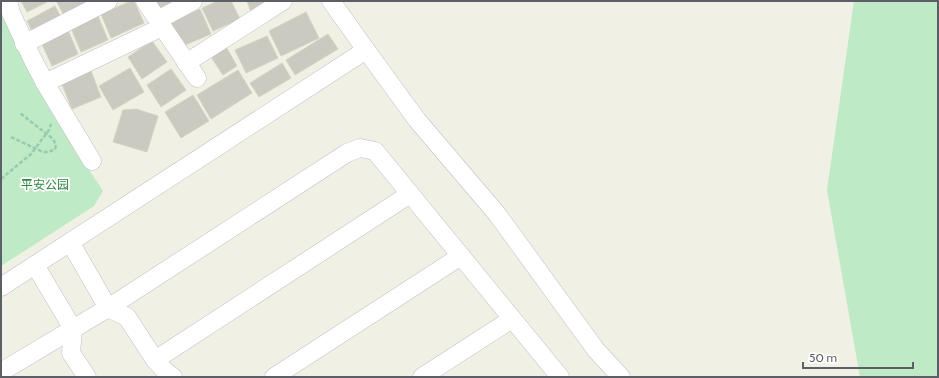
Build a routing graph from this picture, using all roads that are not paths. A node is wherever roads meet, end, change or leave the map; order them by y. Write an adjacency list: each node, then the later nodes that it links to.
1 (8, 1): 8 (street)
2 (108, 1): 8 (street)
3 (145, 1): 7 (street)
4 (193, 1): 7 (street)
5 (283, 1): 10 (street)
6 (331, 1): 9 (street)
7 (160, 24): 10 (street); 12 (street)
8 (24, 44): 12 (street)
9 (366, 50): 15 (street); 29 (street)
10 (186, 63): 11 (street)
11 (197, 78)
12 (45, 84): 13 (street)
13 (92, 161)
14 (410, 194): 16 (street); 19 (street); 22 (street)
15 (70, 242): 17 (street); 19 (street)
16 (461, 256): 20 (street); 26 (street)
17 (35, 265): 18 (street); 21 (street)
18 (1, 287)
19 (108, 308): 21 (street); 22 (street)
20 (512, 319): 27 (street); 28 (street)
21 (73, 329): 23 (street); 24 (street)
22 (155, 360): 25 (street)
23 (1, 372)
24 (87, 377)
25 (173, 377)
26 (274, 377)
27 (422, 377)
28 (560, 377)
29 (621, 377)

